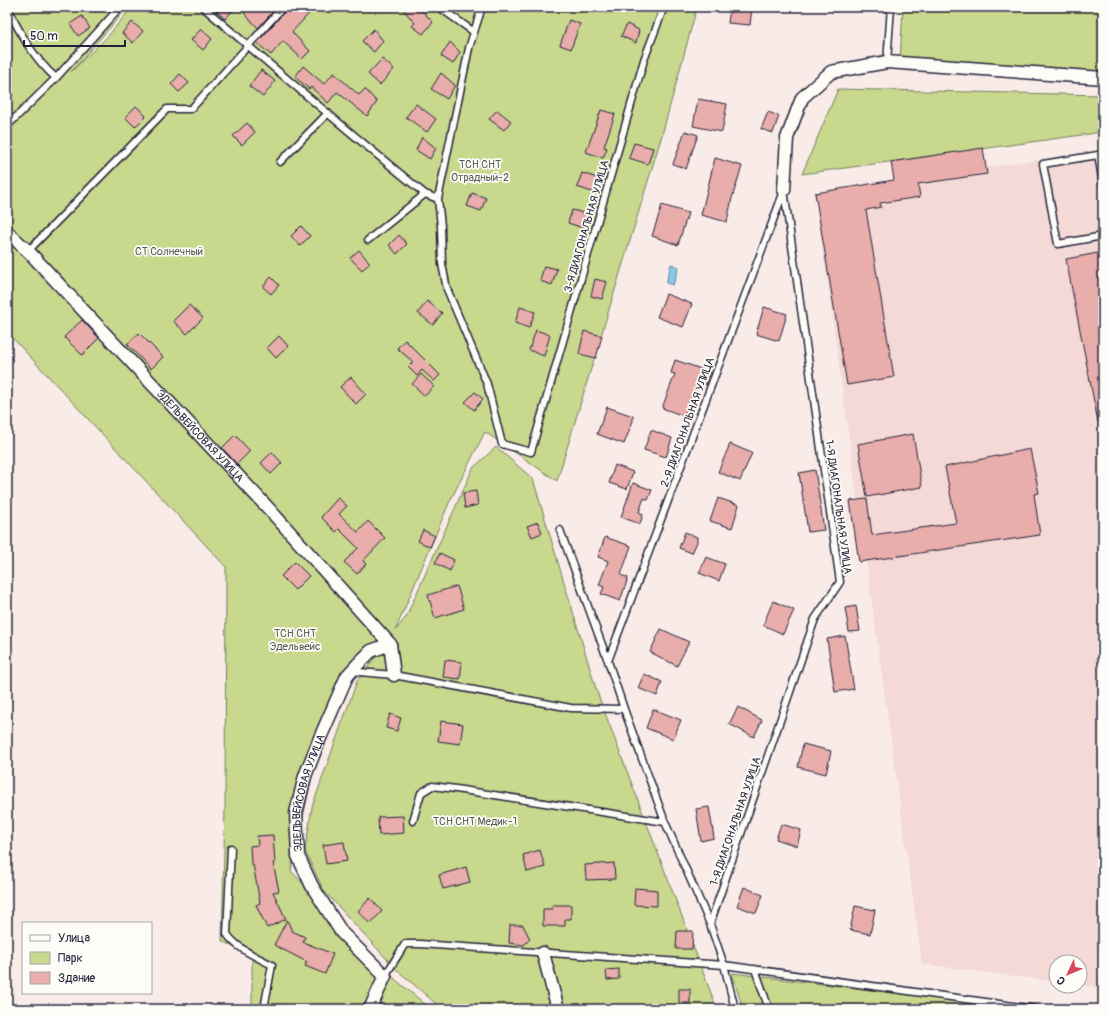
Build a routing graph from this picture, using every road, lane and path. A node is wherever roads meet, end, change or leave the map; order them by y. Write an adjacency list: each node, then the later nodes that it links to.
1 (7, 7): 12 (lane)
2 (120, 7): 12 (lane)
3 (203, 7): 10 (lane)
4 (283, 7): 10 (lane)
5 (439, 7): 9 (lane)
6 (482, 7): 9 (lane)
7 (664, 7): 20 (lane, 3-Я ДИАГОНАЛЬНАЯ УЛИЦА)
8 (891, 7): 11 (lane)
9 (474, 32): 20 (lane)
10 (248, 46): 14 (lane); 24 (lane)
11 (887, 62): 13 (street); 18 (street)
12 (56, 78): 15 (lane)
13 (1103, 78)
14 (328, 113): 16 (lane); 19 (lane)
15 (7, 126)
16 (280, 162)
17 (1103, 182): 22 (lane)
18 (784, 190): 27 (lane, 2-Я ДИАГОНАЛЬНАЯ УЛИЦА); 34 (lane, 1-Я ДИАГОНАЛЬНАЯ УЛИЦА)
19 (425, 194): 20 (lane); 23 (lane)
20 (438, 199)
21 (7, 232): 24 (street, ЭДЕЛЬВЕЙСОВАЯ УЛИЦА)
22 (1103, 236)
23 (368, 240)
24 (28, 251): 26 (street, ЭДЕЛЬВЕЙСОВАЯ УЛИЦА)
25 (560, 530): 27 (lane)
26 (390, 644): 29 (street); 38 (street, ЭДЕЛЬВЕЙСОВАЯ УЛИЦА)
27 (608, 661): 30 (lane)
28 (359, 672): 29 (lane)
29 (394, 675): 30 (lane)
30 (624, 709): 32 (lane)
31 (413, 821): 32 (lane)
32 (666, 822): 34 (lane)
33 (231, 848): 39 (lane)
34 (710, 924): 36 (lane)
35 (543, 953): 36 (lane); 38 (lane); 41 (street)
36 (724, 965): 37 (lane); 42 (lane)
37 (755, 969): 43 (lane); 44 (lane)
38 (385, 976): 40 (street)
39 (264, 1009)
40 (370, 1009)
41 (558, 1009)
42 (735, 1009)
43 (769, 1009)
44 (1035, 1009)

